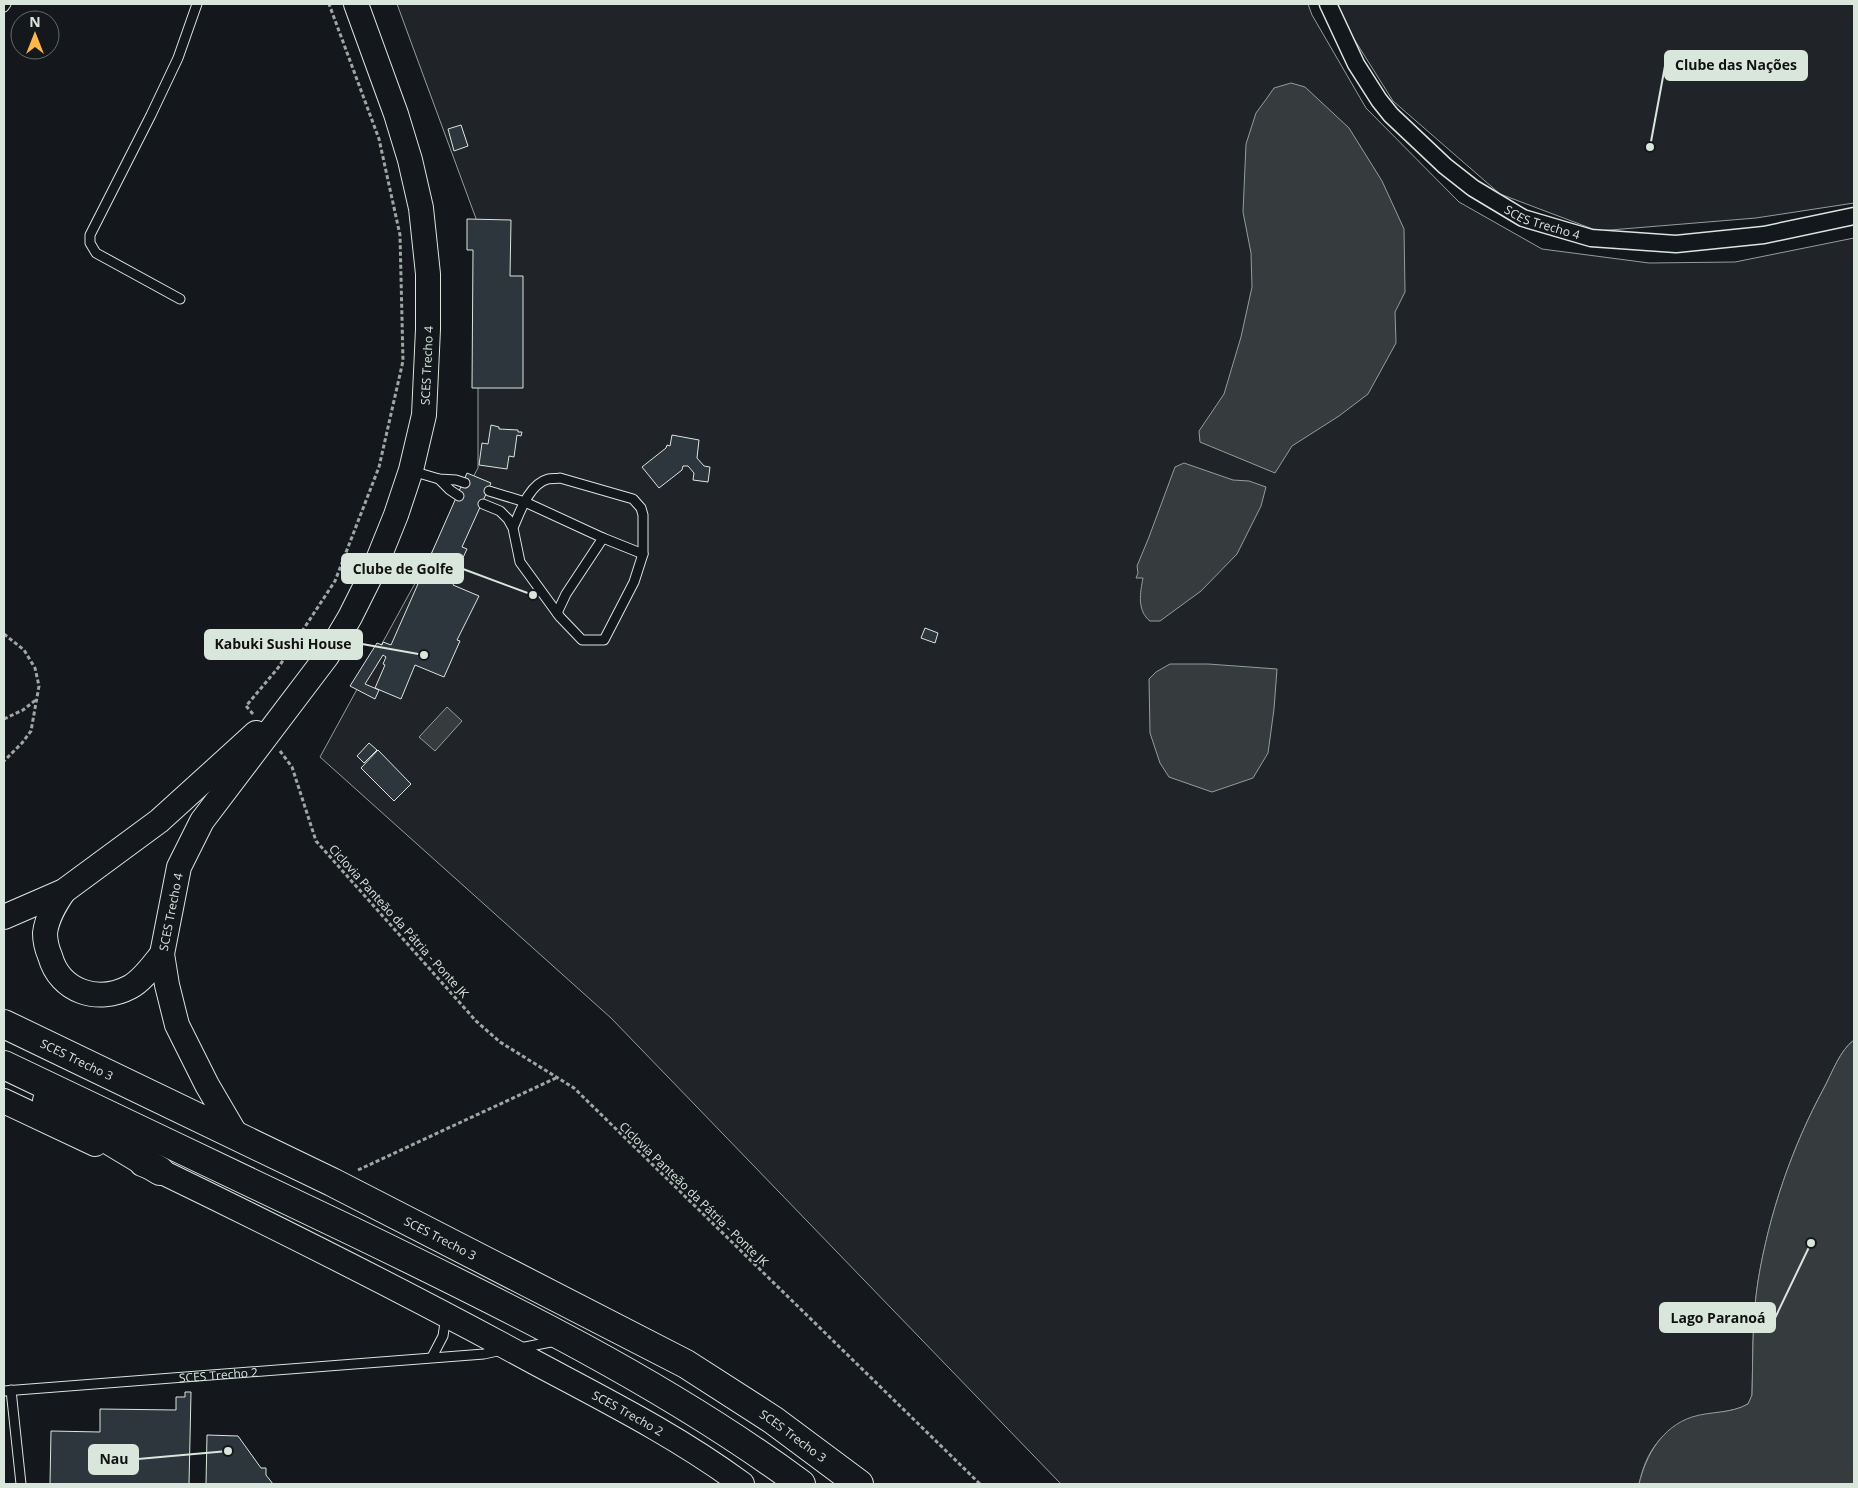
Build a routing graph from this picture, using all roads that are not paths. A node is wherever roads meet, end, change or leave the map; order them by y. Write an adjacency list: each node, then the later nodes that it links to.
1 (198, 4): 5 (lane)
2 (356, 4): 6 (street, SCES Trecho 4)
3 (1328, 4): 4 (street, SCES Trecho 4)
4 (1854, 216)
5 (180, 299)
6 (411, 470): 7 (lane); 17 (street, SCES Trecho 4)
7 (439, 480): 8 (lane); 10 (lane)
8 (465, 484)
9 (489, 491): 11 (lane)
10 (460, 496)
11 (525, 502): 13 (lane); 14 (lane); 15 (lane)
12 (483, 504): 13 (lane)
13 (512, 528): 16 (lane)
14 (602, 538): 15 (lane); 16 (lane)
15 (642, 554): 16 (lane)
16 (557, 613)
17 (265, 731): 18 (street, SCES Trecho 4); 20 (street, SCES Trecho 4)
18 (64, 891): 19 (street, SCES Trecho 4); 20 (street)
19 (4, 917)
20 (162, 954): 24 (street, SCES Trecho 4)
21 (4, 1024): 24 (highway, SCES Trecho 3)
22 (4, 1067): 25 (highway); 27 (highway)
23 (4, 1101): 25 (street)
24 (238, 1138): 34 (highway, SCES Trecho 3)
25 (160, 1171): 26 (street)
26 (446, 1315): 28 (street); 29 (lane)
27 (565, 1338): 28 (lane, SCES Trecho 2); 33 (highway)
28 (510, 1349): 29 (lane, SCES Trecho 2); 32 (street, SCES Trecho 2)
29 (432, 1357): 30 (lane, SCES Trecho 2)
30 (7, 1390): 31 (lane)
31 (20, 1484)
32 (742, 1484)
33 (802, 1484)
34 (859, 1484)

